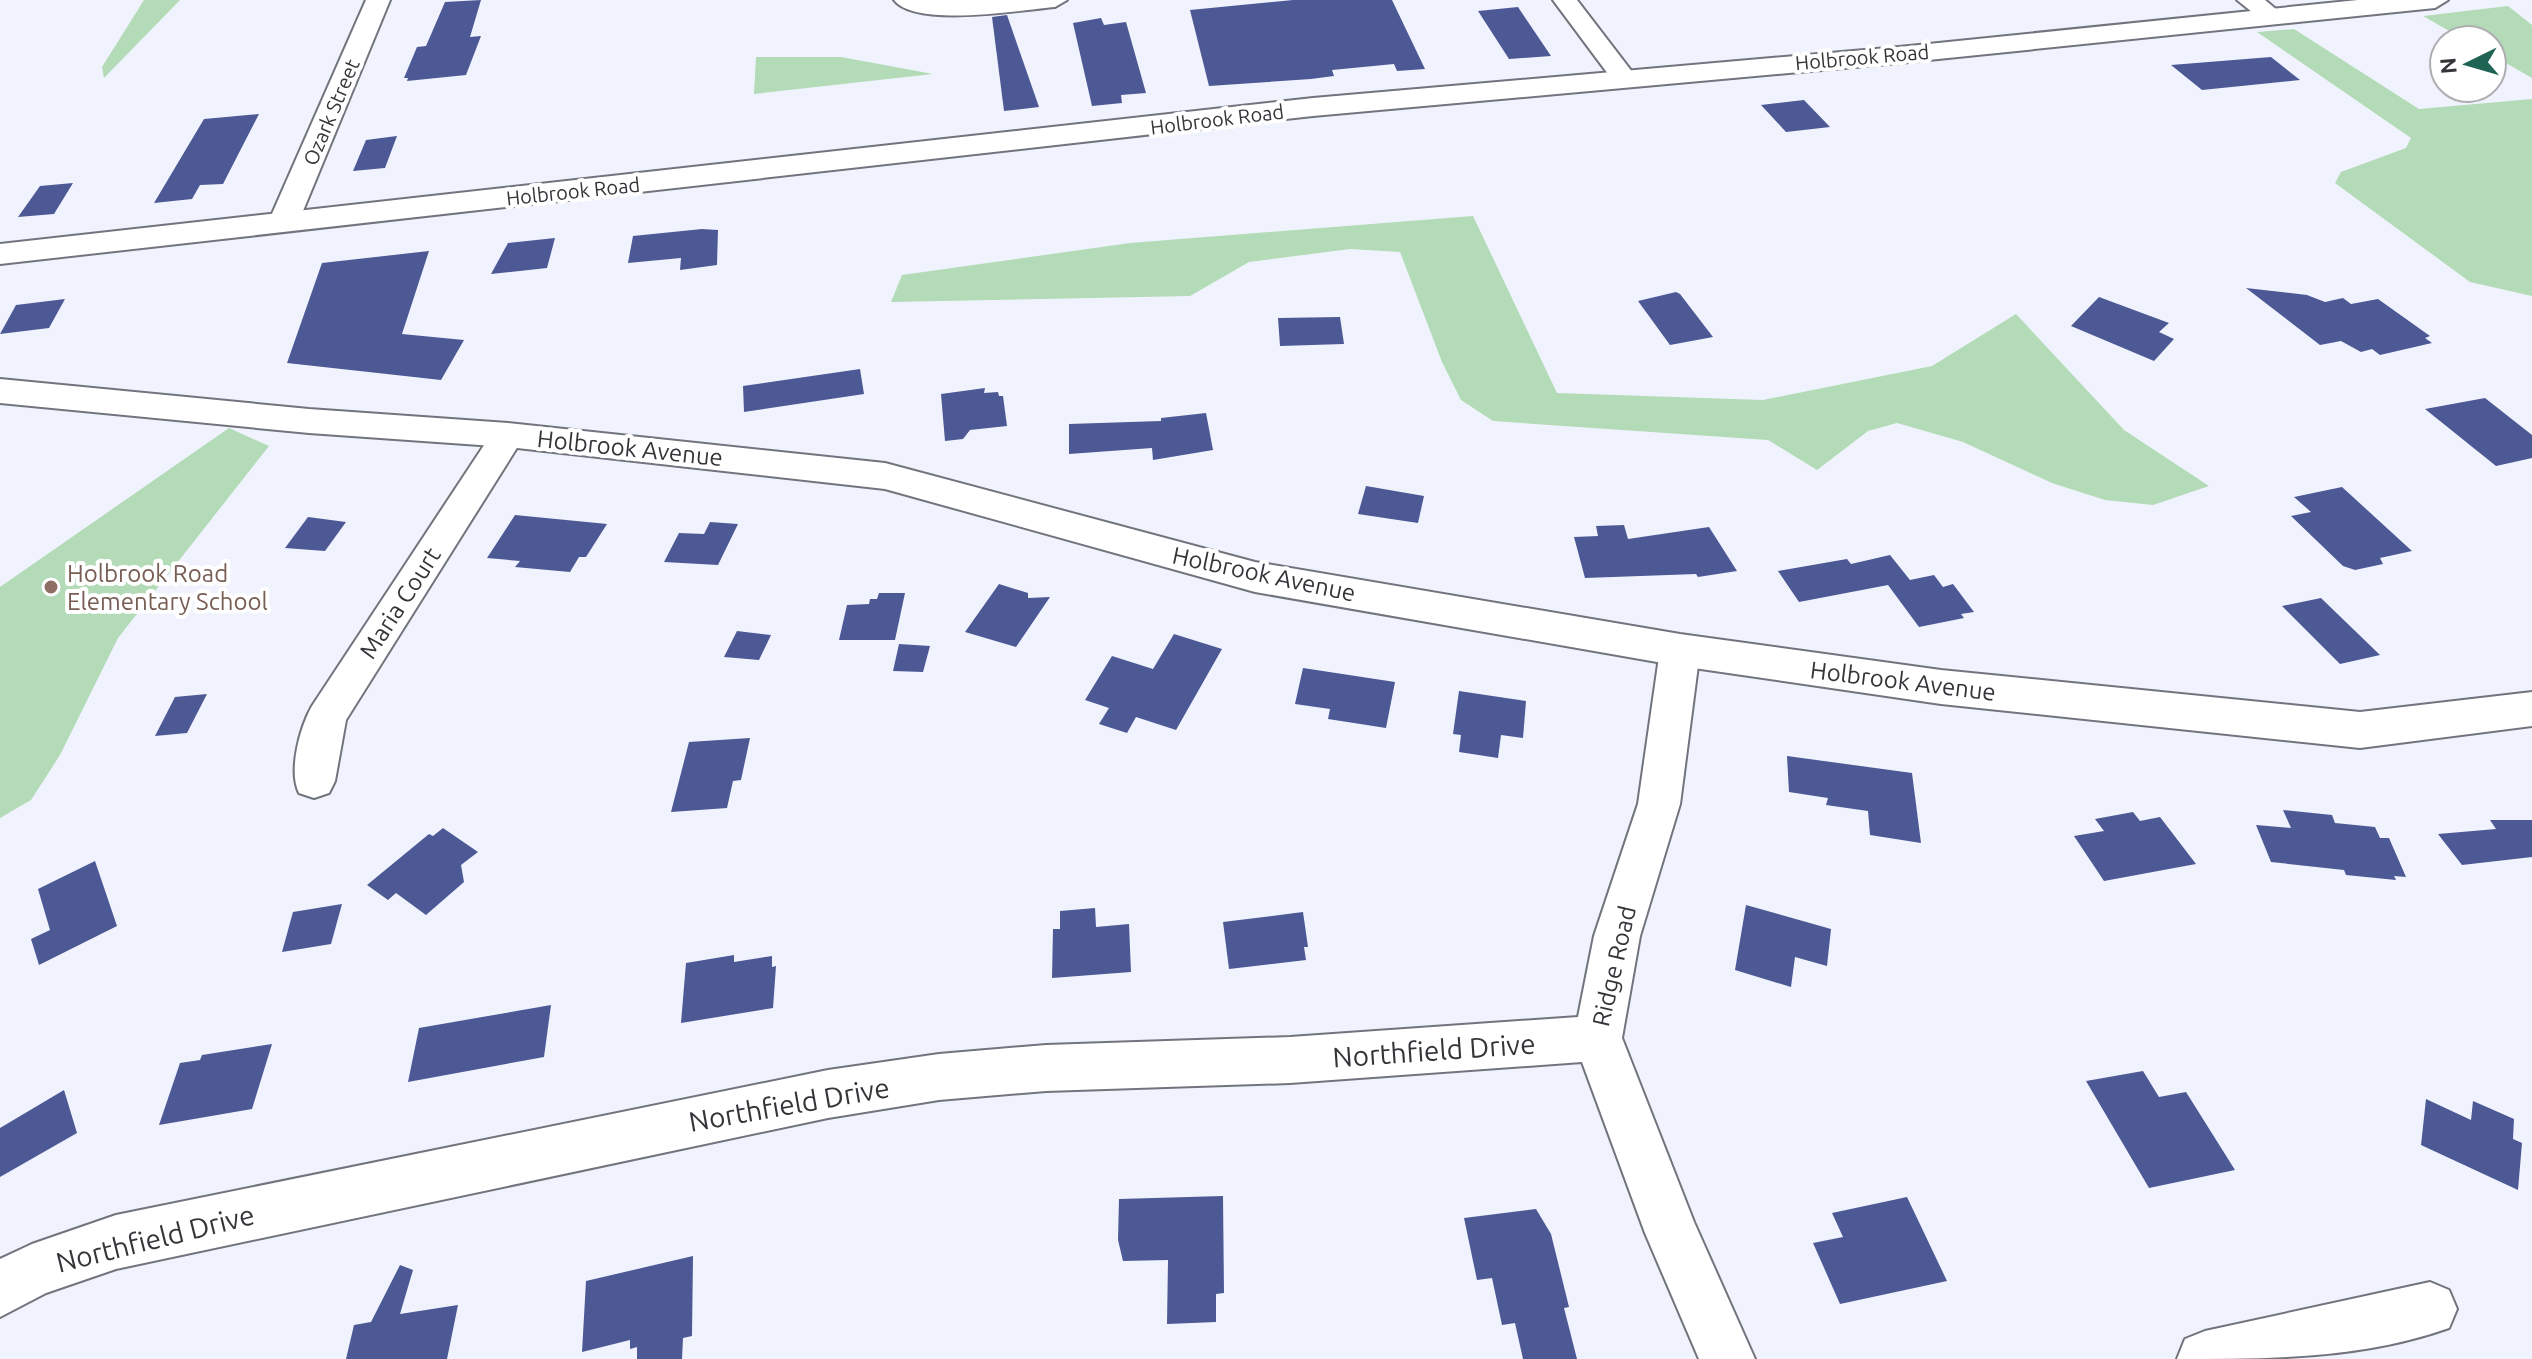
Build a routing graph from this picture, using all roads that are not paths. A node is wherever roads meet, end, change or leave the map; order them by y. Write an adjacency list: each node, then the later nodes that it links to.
1 (378, 0): 8 (street, Ozark Street)
2 (906, 0): 3 (street)
3 (1055, 0)
4 (1565, 0): 7 (street)
5 (2435, 0): 6 (street, Holbrook Road)
6 (2260, 8): 7 (street, Holbrook Road)
7 (1623, 77): 8 (street, Holbrook Road)
8 (283, 223): 9 (street, Holbrook Road)
9 (0, 254)
10 (0, 391): 11 (street, Holbrook Avenue)
11 (508, 435): 12 (street, Holbrook Avenue); 14 (street, Maria Court)
12 (1680, 650): 13 (street, Holbrook Avenue); 15 (street, Ridge Road)
13 (2532, 709)
14 (314, 781)
15 (1598, 1038): 16 (street, Northfield Drive); 18 (street, Ridge Road)
16 (0, 1290)
17 (2430, 1309): 19 (street)
18 (1727, 1359)
19 (2205, 1359)

